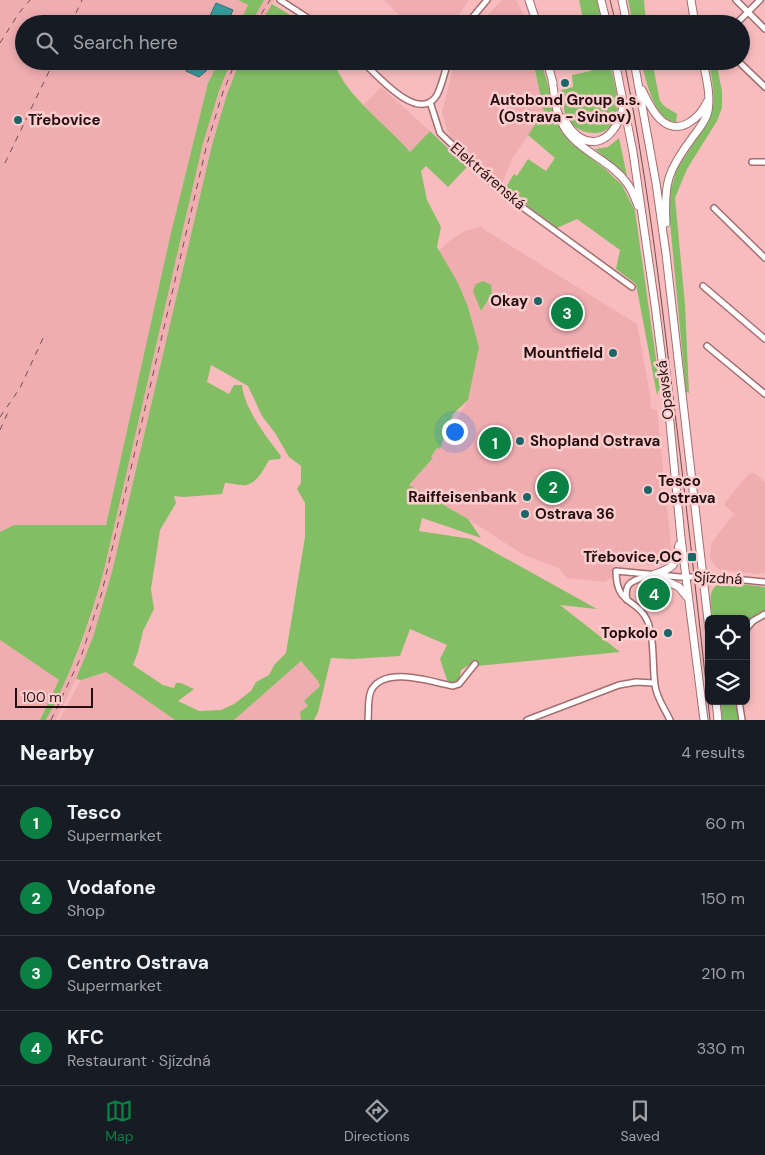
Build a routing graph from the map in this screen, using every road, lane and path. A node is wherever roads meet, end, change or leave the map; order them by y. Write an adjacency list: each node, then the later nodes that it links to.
1 (280, 0): 10 (street)
2 (487, 0): 11 (street)
3 (529, 0): 12 (main road)
4 (601, 0): 13 (main road)
5 (622, 0): 14 (main road)
6 (691, 0): 15 (main road)
7 (736, 0): 9 (street)
8 (760, 0): 9 (street)
9 (748, 12): 16 (street); 17 (street)
10 (303, 15)
11 (474, 15)
12 (534, 15)
13 (605, 15)
14 (625, 15)
15 (694, 15)
16 (745, 15)
17 (765, 29)
18 (372, 70): 29 (street)
19 (445, 70): 29 (street)
20 (549, 70): 25 (main road)
21 (617, 70): 30 (main road, Opavská)
22 (636, 70): 26 (main road, Opavská)
23 (704, 70): 28 (main road)
24 (747, 70): 27 (street)
25 (552, 80): 30 (main road); 34 (main road)
26 (638, 83): 28 (main road); 35 (main road, Opavská)
27 (765, 87)
28 (708, 99): 35 (main road)
29 (430, 102): 38 (street, Elektrárenská)
30 (624, 102): 34 (main road, Opavská)
31 (752, 162): 32 (street)
32 (765, 162)
33 (714, 208): 36 (street)
34 (643, 220): 42 (main road, Opavská)
35 (666, 254): 44 (main road, Opavská)
36 (765, 258)
37 (703, 286): 39 (street)
38 (632, 287)
39 (764, 337)
40 (707, 346): 41 (street)
41 (765, 394)
42 (681, 538): 43 (main road); 45 (main road, Opavská)
43 (653, 575): 45 (street, Sjízdná); 47 (street); 47 (street, Sjízdná); 48 (main road)
44 (703, 576): 45 (street, Sjízdná); 46 (street, Sjízdná); 50 (main road, Opavská)
45 (686, 577): 48 (main road, Opavská)
46 (763, 582)
47 (627, 601): 53 (street)
48 (690, 602): 59 (main road, Opavská)
49 (765, 614): 51 (street)
50 (707, 615)
51 (750, 624)
52 (475, 664): 56 (street)
53 (654, 683): 57 (street); 58 (street)
54 (716, 705): 60 (main road)
55 (740, 705): 61 (street)
56 (368, 720)
57 (527, 720)
58 (670, 720)
59 (704, 720)
60 (718, 720)
61 (742, 720)

